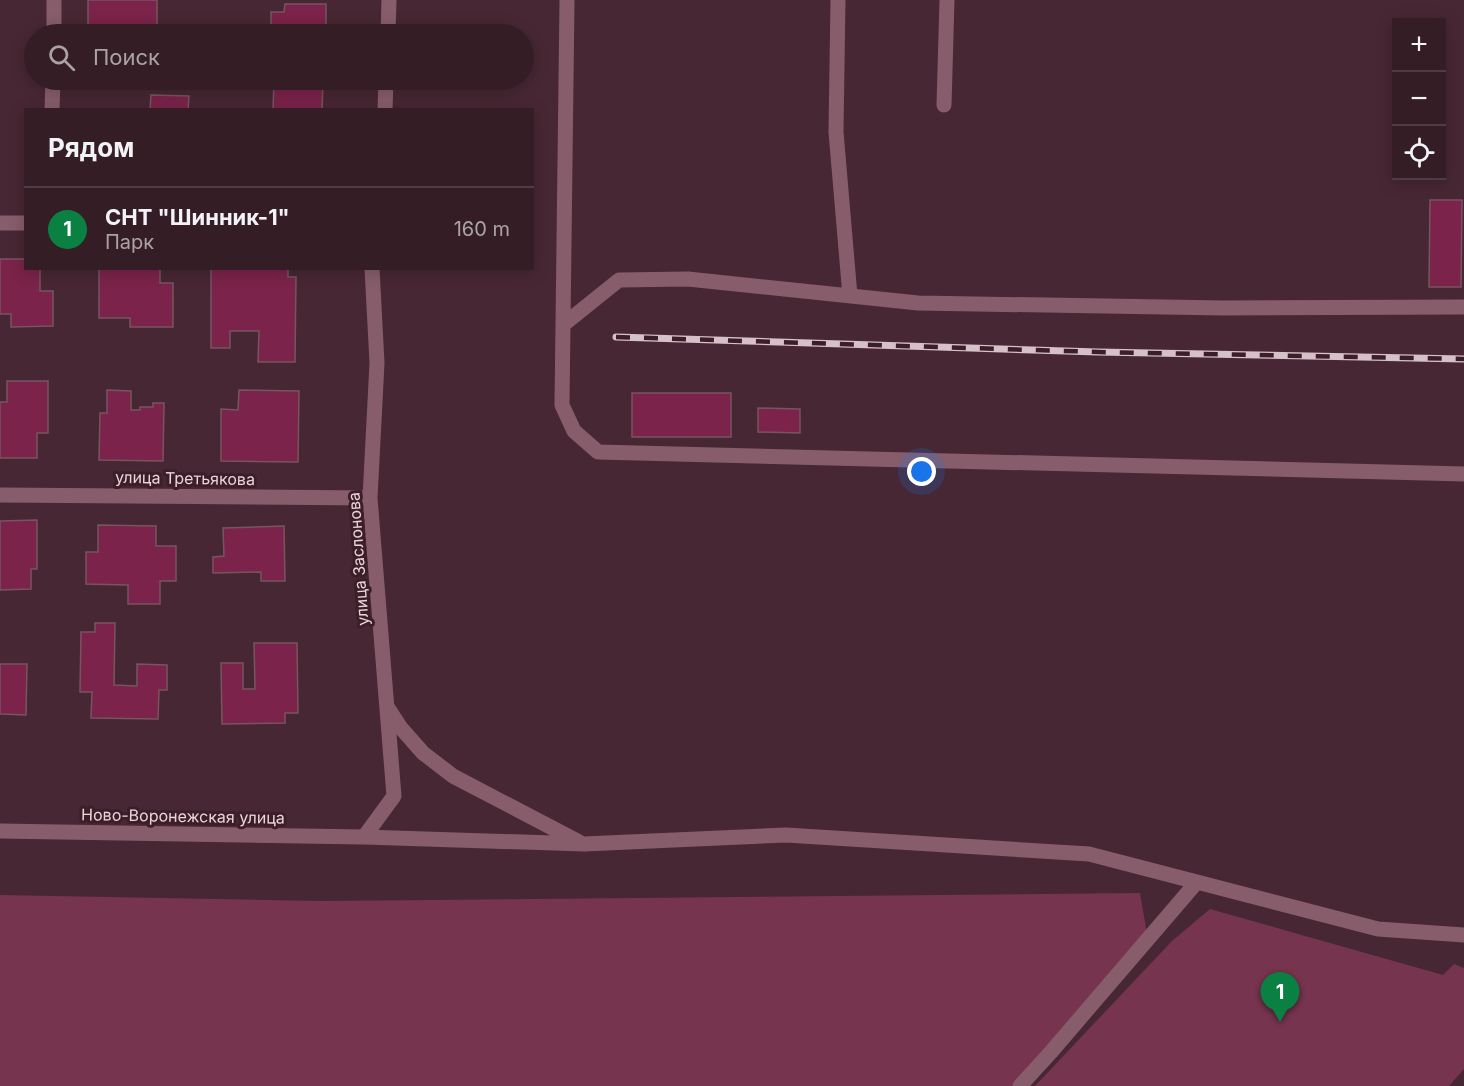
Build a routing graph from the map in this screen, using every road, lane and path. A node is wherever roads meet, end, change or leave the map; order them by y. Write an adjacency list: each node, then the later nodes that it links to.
1 (54, 0): 6 (street)
2 (389, 0): 7 (street)
3 (567, 0): 18 (street)
4 (838, 0): 16 (street)
5 (947, 0): 10 (street)
6 (54, 24)
7 (388, 24)
8 (53, 90): 11 (street)
9 (386, 90): 12 (street)
10 (944, 105)
11 (52, 108)
12 (385, 108)
13 (0, 223): 14 (street)
14 (24, 223)
15 (372, 270): 21 (street, улица Заслонова)
16 (850, 296): 17 (street); 18 (street)
17 (1464, 307)
18 (563, 325): 19 (street)
19 (1464, 474)
20 (0, 495): 21 (street, улица Третьякова)
21 (370, 498): 22 (street, улица Заслонова)
22 (388, 707): 24 (street, улица Заслонова); 25 (street)
23 (0, 831): 24 (street, Ново-Воронежская улица)
24 (364, 837): 25 (street, Ново-Воронежская улица)
25 (584, 844): 26 (street, Ново-Воронежская улица)
26 (1196, 883): 27 (street, Ново-Воронежская улица); 28 (street)
27 (1464, 935)
28 (1020, 1086)

